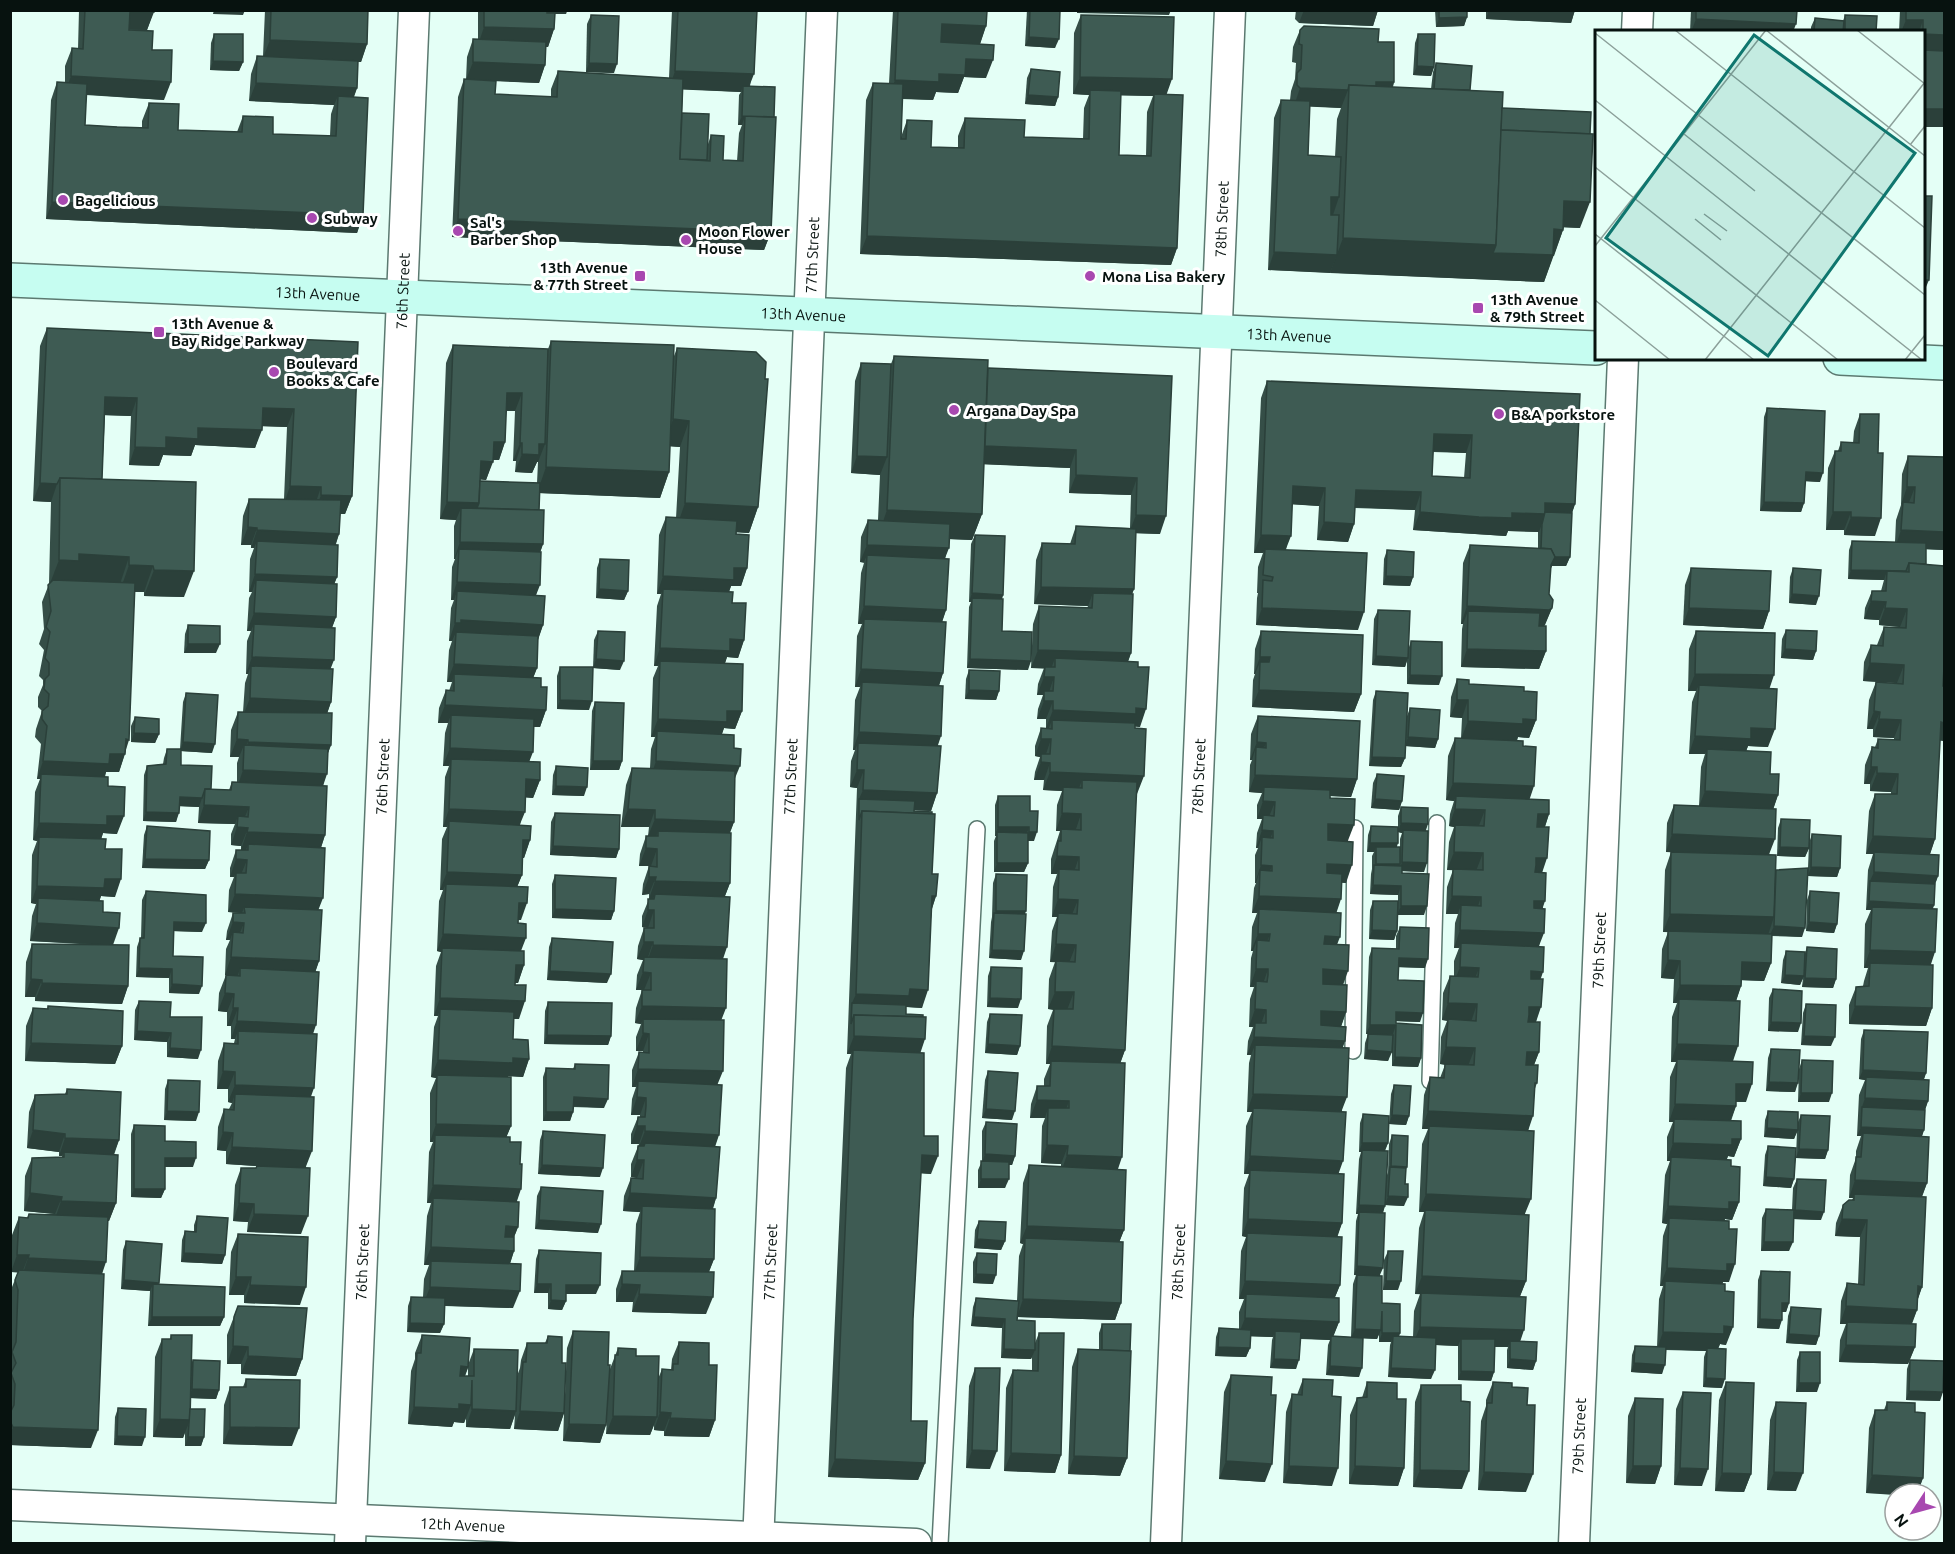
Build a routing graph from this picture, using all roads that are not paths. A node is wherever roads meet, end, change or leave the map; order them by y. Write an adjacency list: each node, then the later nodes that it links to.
1 (414, 10): 7 (street, 76th Street)
2 (822, 10): 8 (street, 77th Street)
3 (1230, 10): 9 (street, 78th Street)
4 (1638, 10): 5 (street)
5 (1637, 30)
6 (10, 280): 7 (main road, 13th Avenue)
7 (403, 297): 8 (main road, 13th Avenue); 20 (street, 76th Street)
8 (810, 315): 9 (main road, 13th Avenue); 21 (street, 77th Street)
9 (1217, 331): 10 (main road, 13th Avenue); 24 (street, 78th Street)
10 (1595, 348)
11 (1623, 360): 25 (street, 79th Street)
12 (1882, 360): 13 (main road)
13 (1944, 363)
14 (1437, 823): 18 (lane)
15 (1355, 828): 17 (lane)
16 (977, 829): 23 (lane)
17 (1353, 1051)
18 (1430, 1081)
19 (10, 1505): 20 (street, 12th Avenue)
20 (351, 1532): 21 (street, 12th Avenue)
21 (758, 1540): 22 (street, 12th Avenue)
22 (916, 1544)
23 (940, 1544)
24 (1166, 1544)
25 (1574, 1544)

